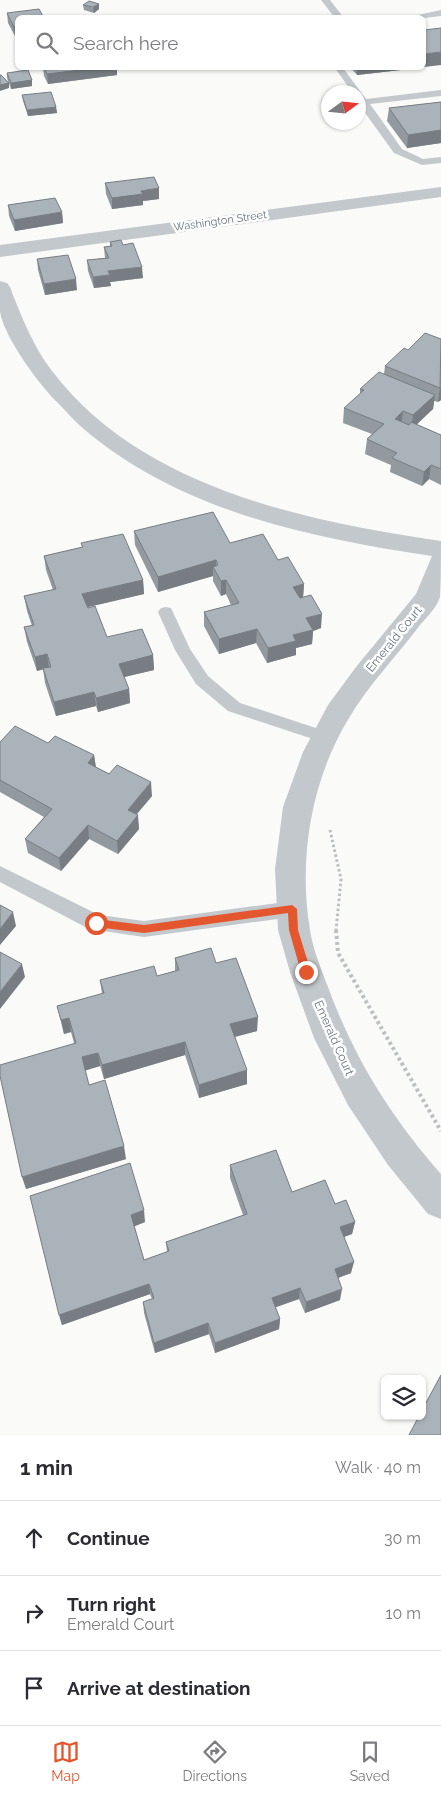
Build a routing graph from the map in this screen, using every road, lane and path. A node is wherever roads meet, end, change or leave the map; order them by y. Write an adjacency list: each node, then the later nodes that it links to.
1 (325, 0): 3 (lane)
2 (441, 13): 4 (lane)
3 (338, 15)
4 (426, 15)
5 (340, 70): 6 (lane)
6 (351, 85)
7 (441, 93): 8 (lane)
8 (366, 97)
9 (366, 106): 10 (lane)
10 (441, 160)
11 (441, 192): 12 (street, Washington Street)
12 (0, 251)
13 (0, 287): 14 (street)
14 (441, 550)
15 (441, 561): 17 (street, Emerald Court)
16 (166, 612): 17 (lane)
17 (325, 737): 20 (street, Emerald Court)
18 (329, 827): 21 (path)
19 (0, 874): 20 (lane)
20 (292, 909): 22 (street, Emerald Court)
21 (441, 1131)
22 (441, 1201)

